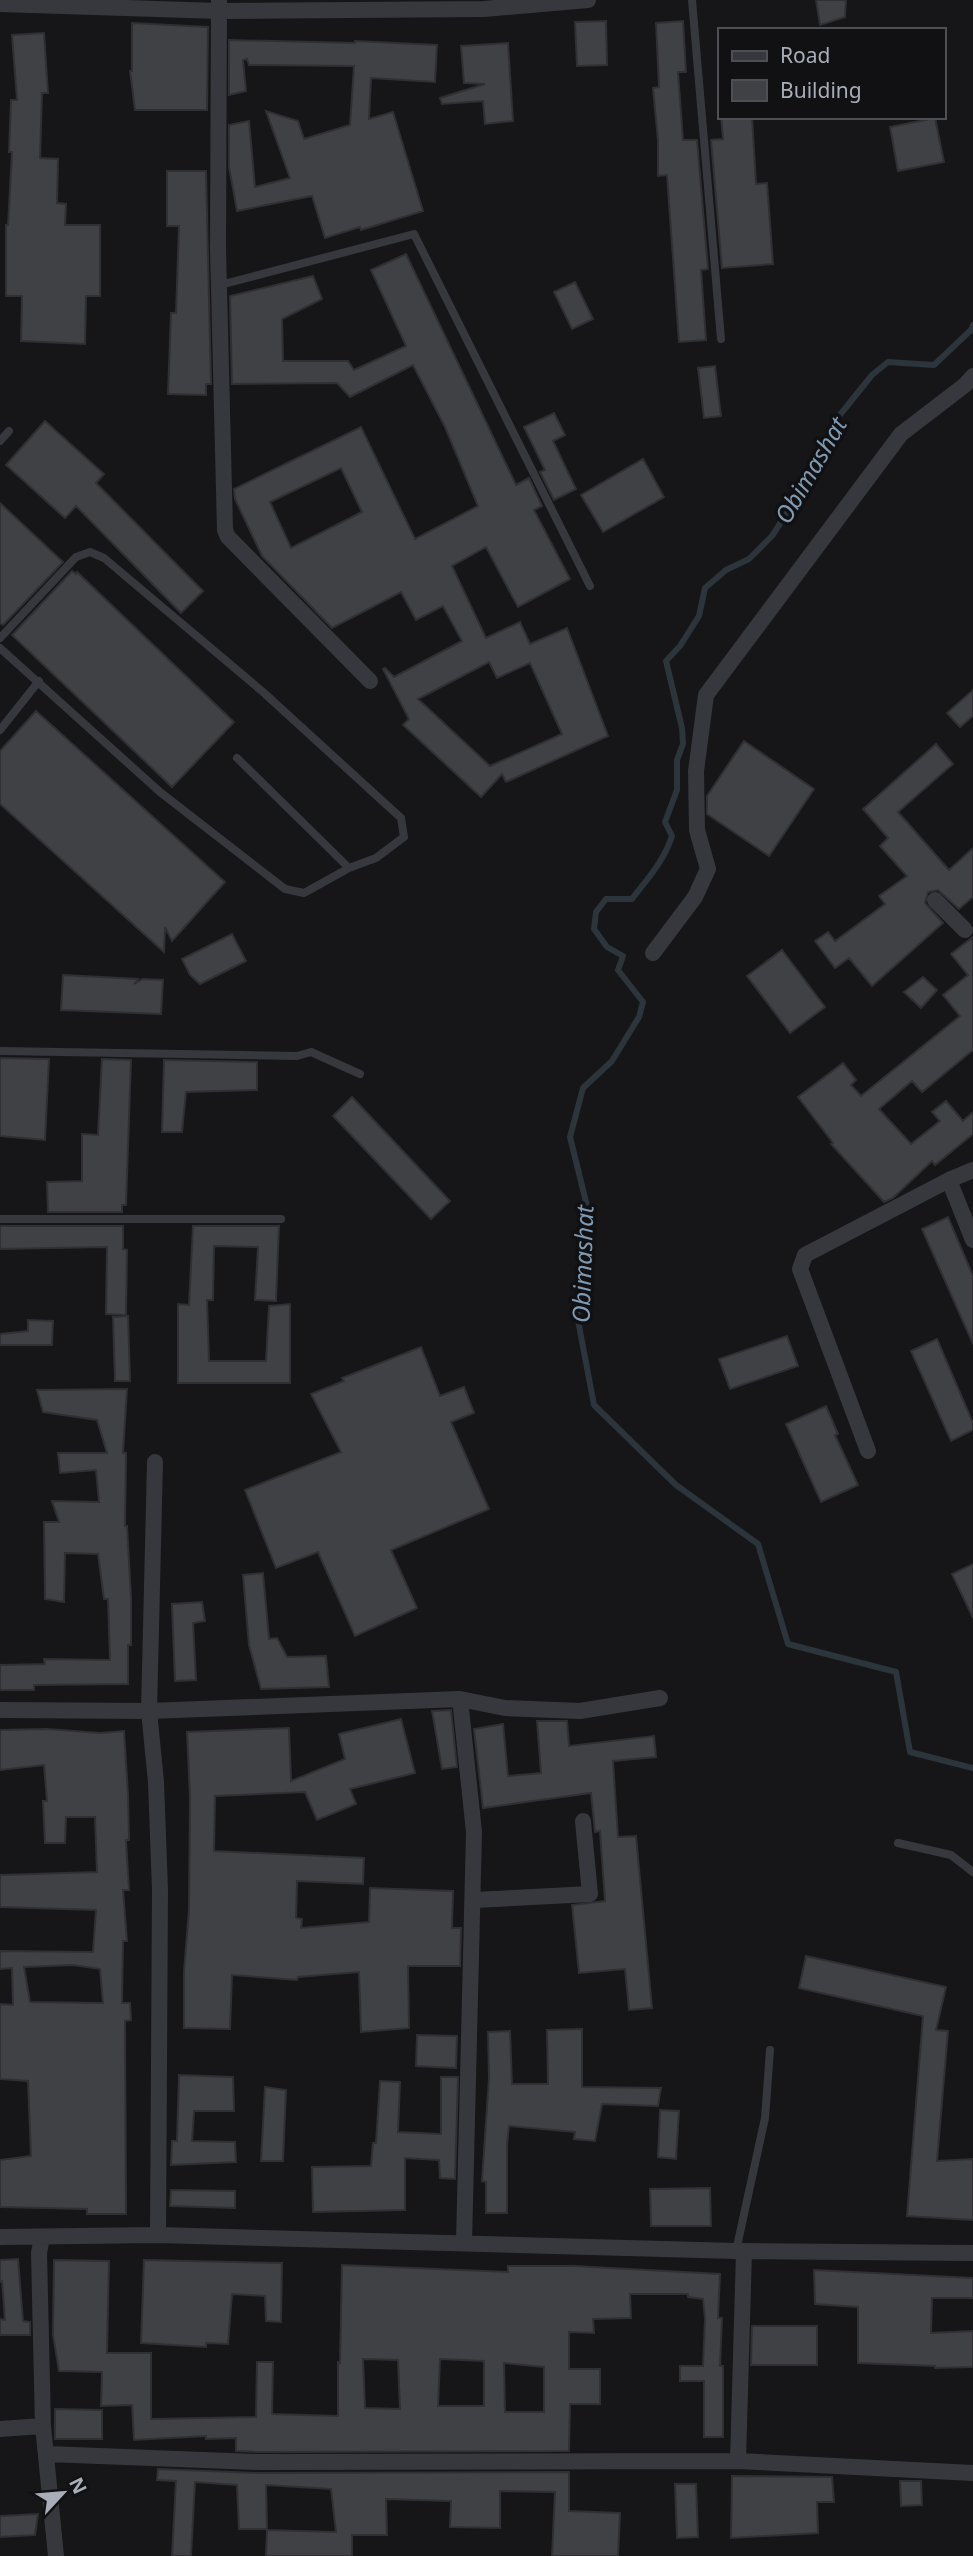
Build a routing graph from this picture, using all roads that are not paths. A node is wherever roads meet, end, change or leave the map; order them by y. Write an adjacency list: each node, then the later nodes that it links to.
1 (588, 0): 5 (street)
2 (691, 0): 7 (lane)
3 (0, 4): 4 (street)
4 (219, 5): 5 (street); 6 (street)
5 (484, 5)
6 (220, 285): 11 (lane); 15 (street)
7 (721, 339)
8 (973, 376): 21 (street)
9 (9, 431): 10 (lane)
10 (0, 441)
11 (590, 586)
12 (0, 638): 18 (lane)
13 (0, 648): 14 (lane)
14 (39, 681): 16 (lane); 18 (lane)
15 (370, 681)
16 (0, 730)
17 (237, 758): 18 (lane)
18 (349, 868)
19 (935, 900): 20 (street)
20 (970, 930)
21 (653, 953)
22 (0, 1051): 23 (lane)
23 (360, 1074)
24 (973, 1170): 25 (street)
25 (948, 1180): 28 (street); 29 (street)
26 (0, 1219): 27 (lane)
27 (281, 1219)
28 (973, 1241)
29 (868, 1451)
30 (155, 1462): 34 (street)
31 (660, 1698): 32 (street)
32 (460, 1699): 34 (street); 38 (street)
33 (0, 1710): 34 (street)
34 (149, 1711): 40 (street)
35 (583, 1821): 38 (street)
36 (898, 1843): 37 (lane)
37 (973, 1872)
38 (474, 1900): 43 (street)
39 (769, 2050): 44 (lane)
40 (158, 2235): 42 (street); 43 (street)
41 (0, 2237): 42 (street)
42 (42, 2237): 46 (street)
43 (464, 2243): 44 (street)
44 (740, 2251): 45 (street); 49 (street)
45 (973, 2253)
46 (43, 2426): 47 (street); 48 (street)
47 (0, 2429)
48 (47, 2454): 49 (street); 51 (street)
49 (738, 2461): 50 (street)
50 (973, 2473)
51 (56, 2556)

